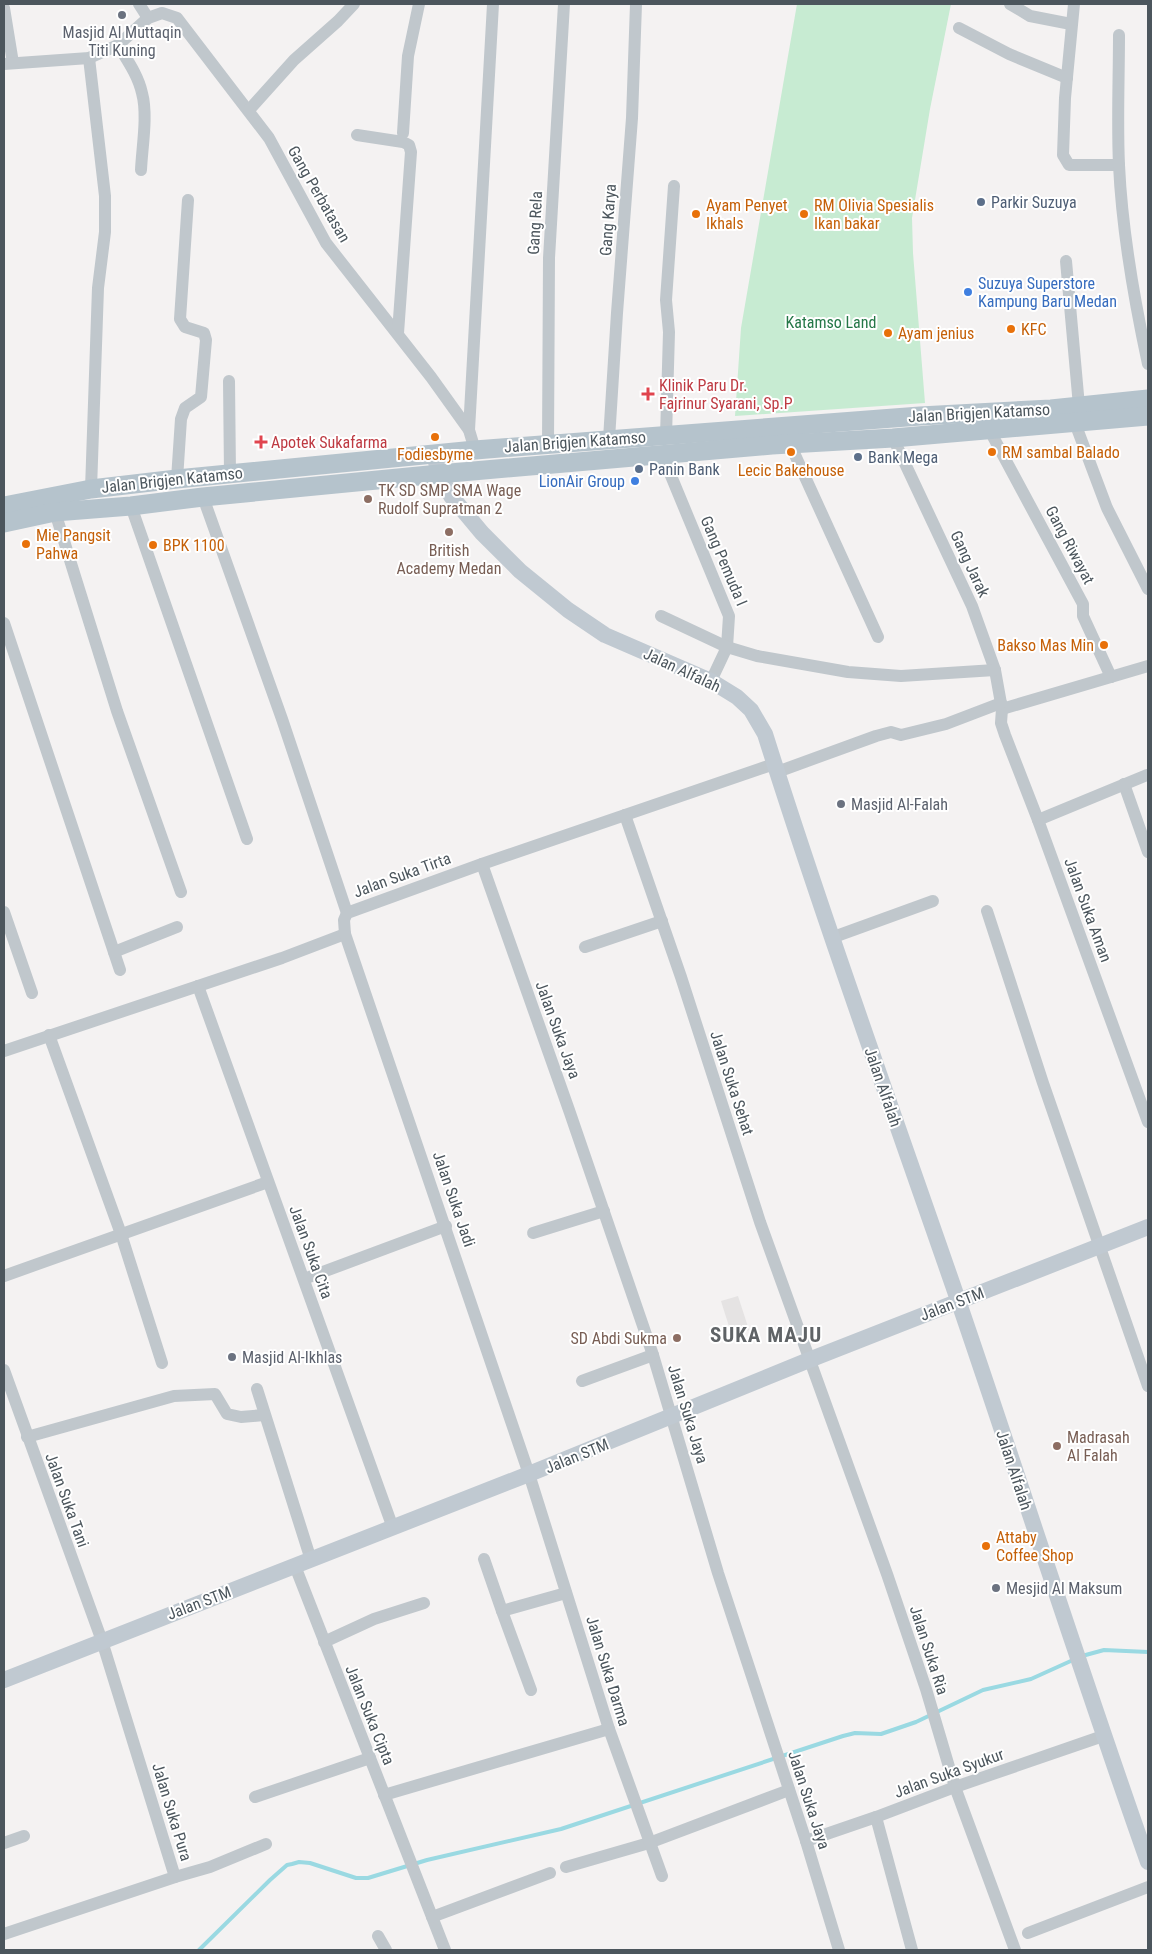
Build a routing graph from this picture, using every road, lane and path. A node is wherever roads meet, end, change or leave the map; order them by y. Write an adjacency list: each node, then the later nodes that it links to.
1 (139, 4): 11 (street)
2 (173, 4): 12 (street)
3 (354, 4): 20 (street)
4 (419, 4): 21 (street)
5 (493, 4): 35 (street)
6 (564, 4): 39 (street, Gang Rela)
7 (636, 4): 38 (street, Gang Karya)
8 (1010, 4): 13 (street)
9 (1074, 4): 13 (street)
10 (4, 8): 18 (street)
11 (148, 18): 12 (street); 16 (street)
12 (177, 18): 20 (street, Gang Perbatasan)
13 (1071, 24): 19 (street)
14 (958, 28): 19 (street)
15 (1119, 35): 23 (street)
16 (118, 45): 17 (street); 24 (street)
17 (89, 58): 18 (street); 47 (street)
18 (8, 63)
19 (1067, 78): 23 (street)
20 (249, 110): 28 (street, Gang Perbatasan)
21 (404, 134)
22 (357, 135): 28 (street)
23 (1119, 165): 29 (street)
24 (141, 170)
25 (674, 186): 41 (street)
26 (188, 200): 46 (street)
27 (1066, 261): 32 (street)
28 (398, 333): 35 (street, Gang Perbatasan)
29 (1148, 364)
30 (230, 381): 44 (street)
31 (1148, 399): 32 (main road, Jalan Brigjen Katamso)
32 (1076, 412): 33 (main road, Jalan Brigjen Katamso); 34 (main road, Jalan Brigjen Katamso); 53 (street)
33 (1148, 416)
34 (1035, 418): 36 (main road, Jalan Brigjen Katamso); 41 (main road, Jalan Brigjen Katamso)
35 (469, 430): 42 (street, Gang Perbatasan)
36 (990, 431): 37 (main road, Jalan Brigjen Katamso); 60 (street, Gang Riwayat)
37 (893, 438): 40 (main road, Jalan Brigjen Katamso); 59 (street, Gang Jarak)
38 (609, 439): 39 (main road, Jalan Brigjen Katamso); 41 (main road, Jalan Brigjen Katamso)
39 (548, 444): 42 (main road, Jalan Brigjen Katamso)
40 (790, 444): 41 (main road, Jalan Brigjen Katamso); 56 (street)
41 (664, 445): 45 (main road, Jalan Brigjen Katamso); 57 (street, Gang Pemuda I)
42 (475, 450): 43 (main road, Jalan Brigjen Katamso)
43 (434, 454): 44 (main road, Jalan Brigjen Katamso); 45 (street, Jalan Alfalah)
44 (230, 474): 46 (main road, Jalan Brigjen Katamso)
45 (439, 474): 48 (main road, Jalan Brigjen Katamso); 61 (street, Jalan Alfalah)
46 (177, 479): 47 (main road, Jalan Brigjen Katamso)
47 (91, 489): 49 (main road, Jalan Brigjen Katamso)
48 (203, 497): 50 (main road, Jalan Brigjen Katamso); 75 (street)
49 (4, 506)
50 (131, 506): 51 (main road, Jalan Brigjen Katamso); 68 (street)
51 (55, 512): 52 (main road, Jalan Brigjen Katamso); 71 (street)
52 (4, 523)
53 (1148, 589)
54 (661, 616): 57 (street)
55 (4, 623): 81 (street)
56 (878, 636)
57 (727, 647): 59 (street); 61 (street, Gang Pemuda I)
58 (1148, 666): 60 (street, Jalan Suka Tirta)
59 (995, 670): 62 (street, Gang Jarak)
60 (1111, 677): 62 (street, Jalan Suka Tirta)
61 (711, 681): 63 (street, Jalan Alfalah)
62 (1002, 706): 63 (street, Jalan Suka Tirta); 67 (street, Jalan Suka Aman)
63 (775, 768): 66 (street, Jalan Suka Tirta); 79 (street, Jalan Alfalah)
64 (1147, 775): 65 (street)
65 (1124, 784): 67 (street); 69 (street)
66 (625, 815): 70 (street, Jalan Suka Tirta); 76 (street, Jalan Suka Sehat)
67 (1038, 820): 87 (street, Jalan Suka Aman)
68 (247, 839)
69 (1148, 852)
70 (482, 864): 75 (street, Jalan Suka Tirta); 89 (street, Jalan Suka Jaya)
71 (181, 892)
72 (933, 901): 79 (street)
73 (987, 911): 94 (street)
74 (4, 912): 84 (street)
75 (347, 913): 78 (street, Jalan Suka Tirta)
76 (662, 921): 80 (street); 99 (street, Jalan Suka Sehat)
77 (177, 927): 81 (street)
78 (345, 934): 83 (street); 90 (street, Jalan Suka Jadi)
79 (831, 938): 97 (street, Jalan Alfalah)
80 (585, 947)
81 (114, 952): 82 (street)
82 (120, 970)
83 (198, 986): 85 (street); 88 (street, Jalan Suka Cita)
84 (32, 993)
85 (49, 1035): 86 (street); 93 (street)
86 (4, 1051)
87 (1148, 1122)
88 (268, 1182): 93 (street); 96 (street, Jalan Suka Cita)
89 (604, 1211): 92 (street); 98 (street, Jalan Suka Jaya)
90 (446, 1226): 96 (street); 109 (street, Jalan Suka Jadi)
91 (1148, 1227): 94 (street, Jalan STM)
92 (533, 1233)
93 (121, 1234): 95 (street); 100 (street)
94 (1099, 1247): 97 (street, Jalan STM); 103 (street)
95 (4, 1276)
96 (304, 1279): 110 (street, Jalan Suka Cita)
97 (959, 1302): 99 (street, Jalan STM); 122 (street, Jalan Alfalah)
98 (653, 1355): 102 (street); 107 (street, Jalan Suka Jaya)
99 (809, 1360): 107 (street, Jalan STM); 124 (street, Jalan Suka Ria)
100 (162, 1363)
101 (4, 1370): 105 (street, Jalan Suka Tani)
102 (582, 1381)
103 (1148, 1386)
104 (256, 1389): 106 (street)
105 (8, 1398): 108 (street, Jalan Suka Tani)
106 (264, 1415): 108 (street); 111 (street)
107 (673, 1417): 109 (street, Jalan STM); 125 (street, Jalan Suka Jaya)
108 (27, 1437): 117 (street, Jalan Suka Tani)
109 (530, 1474): 110 (street, Jalan STM); 114 (street, Jalan Suka Darma)
110 (393, 1528): 111 (street, Jalan STM)
111 (311, 1560): 113 (street, Jalan STM)
112 (484, 1560): 116 (street)
113 (295, 1566): 117 (street, Jalan STM); 118 (street, Jalan Suka Cipta)
114 (566, 1592): 116 (street); 121 (street, Jalan Suka Darma)
115 (424, 1603): 118 (street)
116 (502, 1611): 120 (street)
117 (102, 1641): 119 (street, Jalan STM); 138 (street, Jalan Suka Pura)
118 (324, 1642): 123 (street, Jalan Suka Cipta)
119 (4, 1680)
120 (530, 1690)
121 (608, 1729): 126 (street); 132 (street, Jalan Suka Darma)
122 (1103, 1736): 124 (street, Jalan Suka Syukur); 134 (street, Jalan Alfalah)
123 (370, 1758): 126 (street, Jalan Suka Cipta); 127 (street)
124 (956, 1787): 128 (street, Jalan Suka Syukur); 148 (street, Jalan Suka Ria)
125 (789, 1790): 130 (street, Jalan Suka Jaya); 132 (street)
126 (384, 1795): 140 (street, Jalan Suka Cipta)
127 (255, 1797)
128 (876, 1817): 130 (street, Jalan Suka Syukur); 147 (street)
129 (24, 1836): 131 (street)
130 (806, 1841): 146 (street, Jalan Suka Jaya)
131 (4, 1843)
132 (649, 1843): 135 (street); 137 (street, Jalan Suka Darma)
133 (266, 1844): 138 (street)
134 (1148, 1862)
135 (566, 1868)
136 (550, 1873): 140 (street)
137 (662, 1876)
138 (175, 1877): 142 (street, Jalan Suka Pura)
139 (1148, 1887): 141 (street)
140 (432, 1917): 145 (street, Jalan Suka Cipta)
141 (1028, 1933)
142 (4, 1934)
143 (378, 1936): 144 (street)
144 (386, 1950)
145 (445, 1950)
146 (839, 1950)
147 (912, 1950)
148 (1015, 1950)

